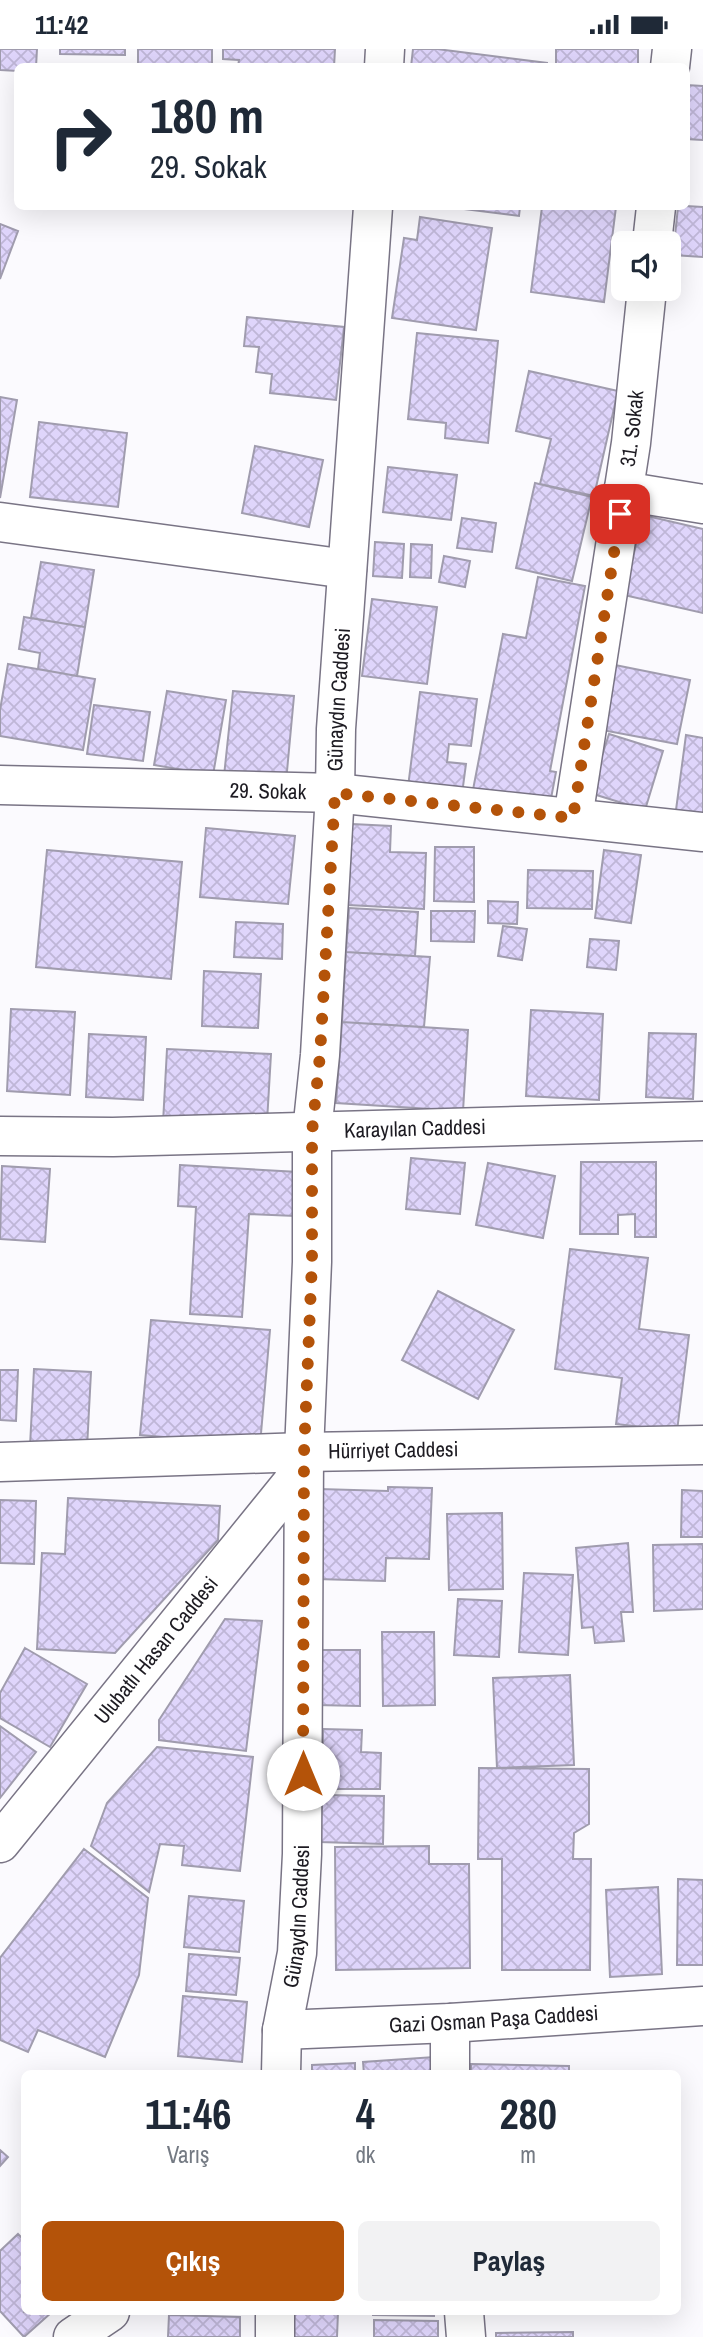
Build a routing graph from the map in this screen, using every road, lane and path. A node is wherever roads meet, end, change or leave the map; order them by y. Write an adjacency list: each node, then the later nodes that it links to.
1 (373, 210): 8 (street, Günaydın Caddesi)
2 (656, 210): 3 (street)
3 (653, 231)
4 (646, 301): 5 (street, 31. Sokak)
5 (623, 491): 6 (street); 11 (street, 31. Sokak)
6 (703, 503)
7 (0, 522): 8 (street)
8 (347, 569): 10 (street, Günaydın Caddesi)
9 (0, 785): 10 (street, 29. Sokak)
10 (335, 793): 11 (street, 29. Sokak); 14 (street, Günaydın Caddesi)
11 (573, 818): 12 (street, 29. Sokak)
12 (703, 832)
13 (703, 1121): 14 (street, Karayılan Caddesi)
14 (312, 1132): 15 (street, Karayılan Caddesi); 17 (street, Günaydın Caddesi)
15 (0, 1136)
16 (703, 1444): 17 (street, Hürriyet Caddesi)
17 (304, 1453): 18 (street, Hürriyet Caddesi); 19 (street, Ulubatlı Hasan Caddesi); 22 (street, Günaydın Caddesi)
18 (0, 1462)
19 (0, 1843)
20 (703, 2006): 21 (street, Gazi Osman Paşa Caddesi)
21 (450, 2023): 22 (street, Gazi Osman Paşa Caddesi); 24 (street)
22 (282, 2030): 23 (street, Günaydın Caddesi)
23 (281, 2070)
24 (450, 2070)
25 (106, 2315): 28 (street)
26 (275, 2315): 29 (street)
27 (464, 2315): 30 (street)
28 (73, 2337)
29 (275, 2337)
30 (466, 2337)

